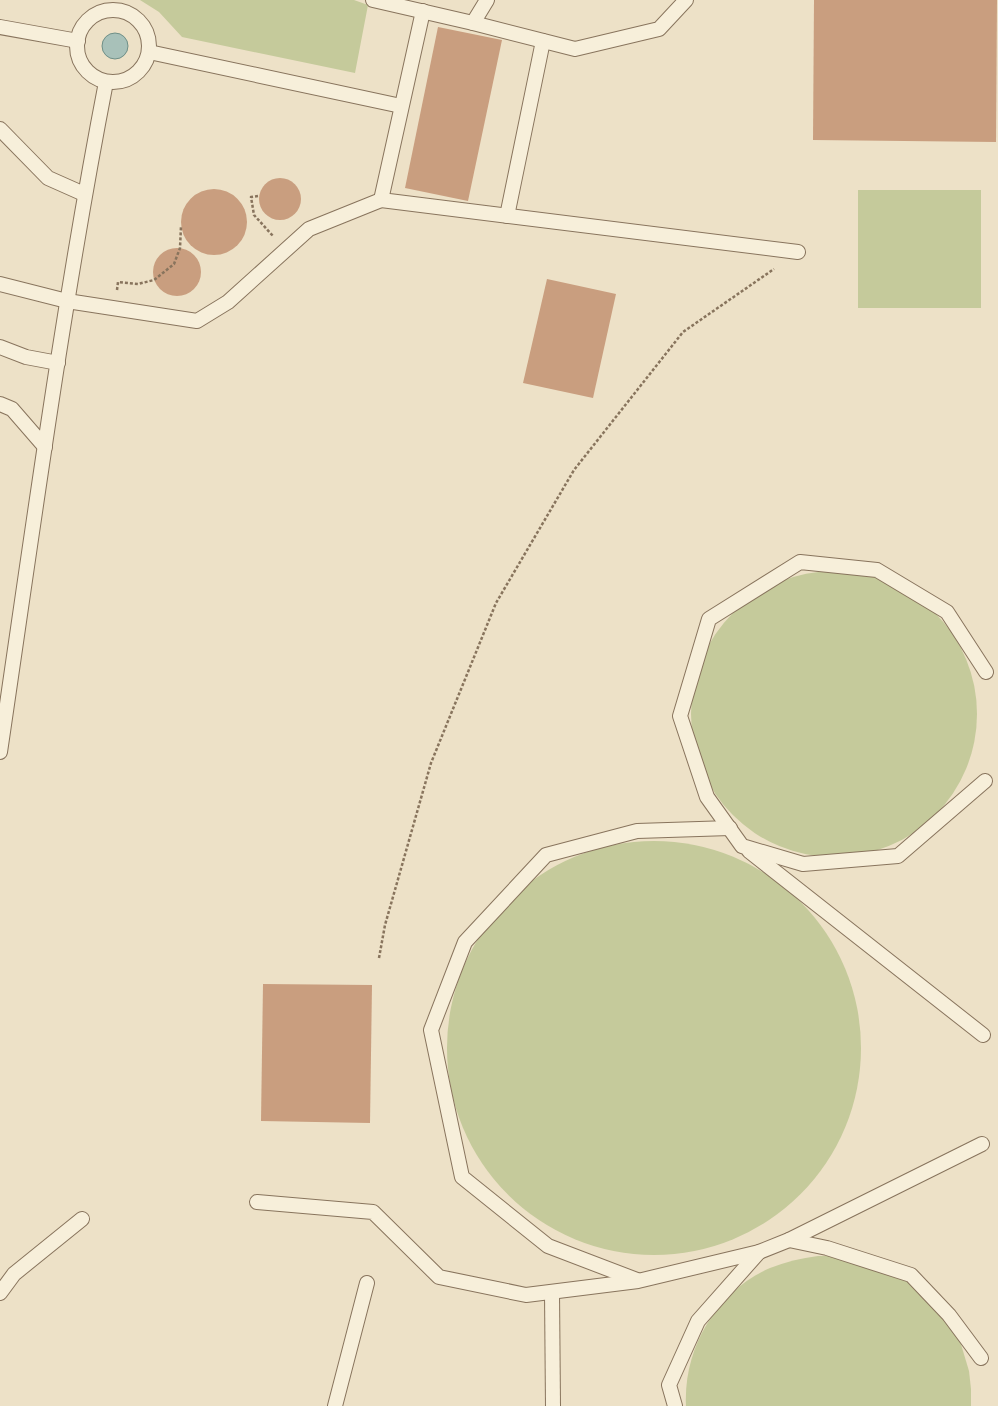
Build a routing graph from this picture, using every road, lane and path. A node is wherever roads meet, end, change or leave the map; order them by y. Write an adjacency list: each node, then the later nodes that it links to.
1 (373, 0): 5 (lane)
2 (487, 0): 6 (lane)
3 (686, 0): 9 (lane)
4 (116, 5): 8 (lane); 10 (lane)
5 (423, 12): 6 (lane); 12 (lane)
6 (473, 23): 9 (lane)
7 (0, 27): 8 (lane)
8 (78, 41): 11 (lane)
9 (543, 41): 17 (lane)
10 (149, 52): 11 (lane); 12 (lane)
11 (106, 82): 14 (lane)
12 (401, 106): 16 (lane)
13 (0, 129): 14 (lane)
14 (84, 194): 23 (lane)
15 (258, 196): 19 (path)
16 (382, 200): 17 (lane); 19 (lane)
17 (507, 216): 20 (lane)
18 (181, 226): 22 (path)
19 (286, 249): 23 (lane)
20 (798, 252): 33 (path)
21 (0, 284): 23 (lane)
22 (138, 284)
23 (67, 301): 25 (lane)
24 (0, 347): 25 (lane)
25 (58, 363): 27 (lane)
26 (0, 404): 27 (lane)
27 (45, 447): 29 (lane)
28 (986, 672): 31 (lane)
29 (0, 752)
30 (985, 781): 32 (lane)
31 (730, 828): 32 (lane); 40 (lane)
32 (742, 846): 34 (lane)
33 (379, 958)
34 (983, 1035)
35 (982, 1144): 38 (lane)
36 (258, 1202): 42 (lane)
37 (82, 1219): 43 (lane)
38 (789, 1240): 39 (lane); 44 (lane)
39 (759, 1252): 40 (lane); 47 (lane)
40 (638, 1281): 42 (lane)
41 (368, 1283): 45 (lane)
42 (552, 1292): 46 (lane)
43 (0, 1293)
44 (981, 1358)
45 (335, 1406)
46 (554, 1406)
47 (675, 1406)

